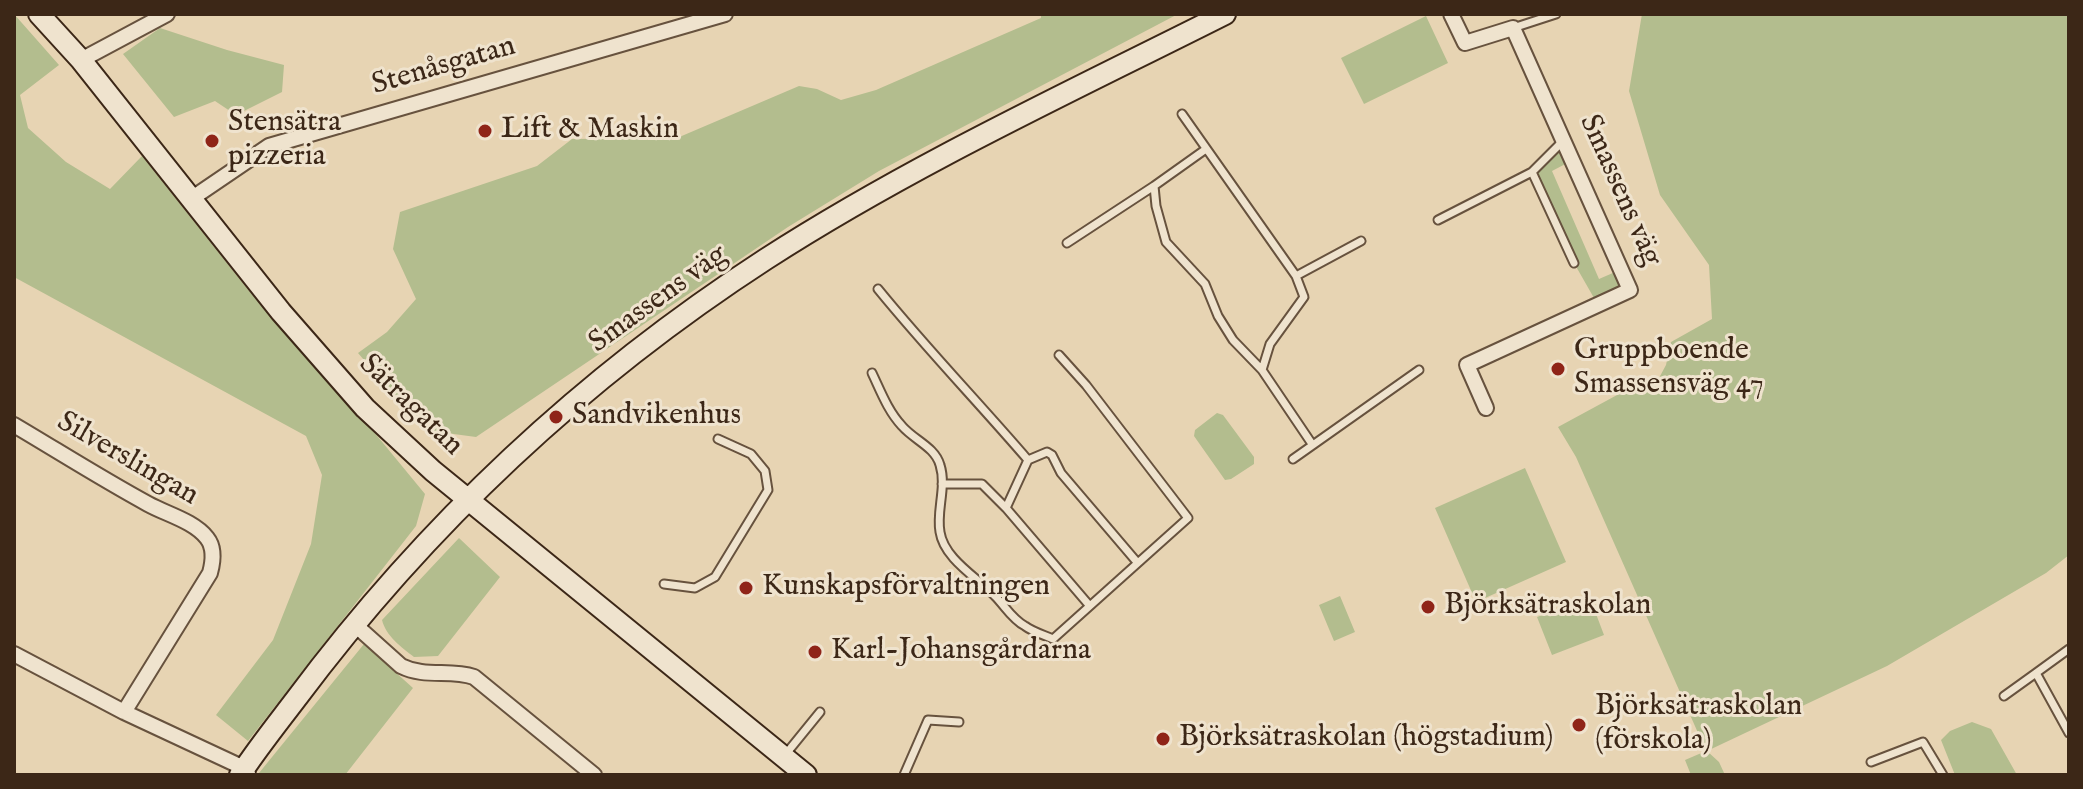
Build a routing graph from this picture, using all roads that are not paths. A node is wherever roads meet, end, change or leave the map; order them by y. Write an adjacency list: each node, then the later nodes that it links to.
1 (39, 14): 8 (street, Sätragatan)
2 (167, 14): 8 (street)
3 (725, 14): 14 (street, Stenåsgatan)
4 (1225, 14): 32 (street, Smassens väg)
5 (1451, 14): 7 (street)
6 (1556, 14): 7 (lane)
7 (1513, 28): 10 (street, Smassens väg)
8 (81, 60): 14 (street, Sätragatan)
9 (1182, 114): 11 (lane)
10 (1564, 140): 12 (lane); 25 (street, Smassens väg)
11 (1206, 149): 13 (lane); 19 (lane)
12 (1532, 172): 15 (lane); 18 (lane)
13 (1154, 186): 17 (lane); 22 (lane)
14 (191, 199): 32 (street, Sätragatan)
15 (1438, 220)
16 (1361, 241): 19 (lane)
17 (1067, 243)
18 (1574, 263)
19 (1296, 276): 22 (lane)
20 (878, 289): 30 (lane)
21 (1059, 355): 34 (lane)
22 (1262, 370): 28 (lane)
23 (1419, 370): 28 (lane)
24 (872, 373): 31 (lane)
25 (1486, 408)
26 (14, 425): 42 (street, Silverslingan)
27 (718, 439): 35 (lane)
28 (1312, 444): 29 (lane)
29 (1293, 459)
30 (1028, 460): 33 (lane); 34 (lane)
31 (942, 484): 33 (lane); 36 (lane)
32 (468, 499): 37 (street, Smassens väg); 46 (street, Sätragatan)
33 (1006, 508): 36 (lane)
34 (1136, 561): 36 (lane)
35 (664, 584)
36 (1089, 605)
37 (353, 623): 48 (street, Smassens väg); 49 (street)
38 (2069, 649): 40 (lane)
39 (14, 654): 42 (street)
40 (2036, 673): 41 (lane); 45 (lane)
41 (2004, 696)
42 (124, 712): 48 (street)
43 (820, 712): 46 (lane)
44 (959, 722): 51 (lane)
45 (2069, 733)
46 (784, 757): 50 (street, Sätragatan)
47 (1871, 762): 52 (lane)
48 (244, 773)
49 (594, 775)
50 (806, 775)
51 (904, 775)
52 (1943, 775)

